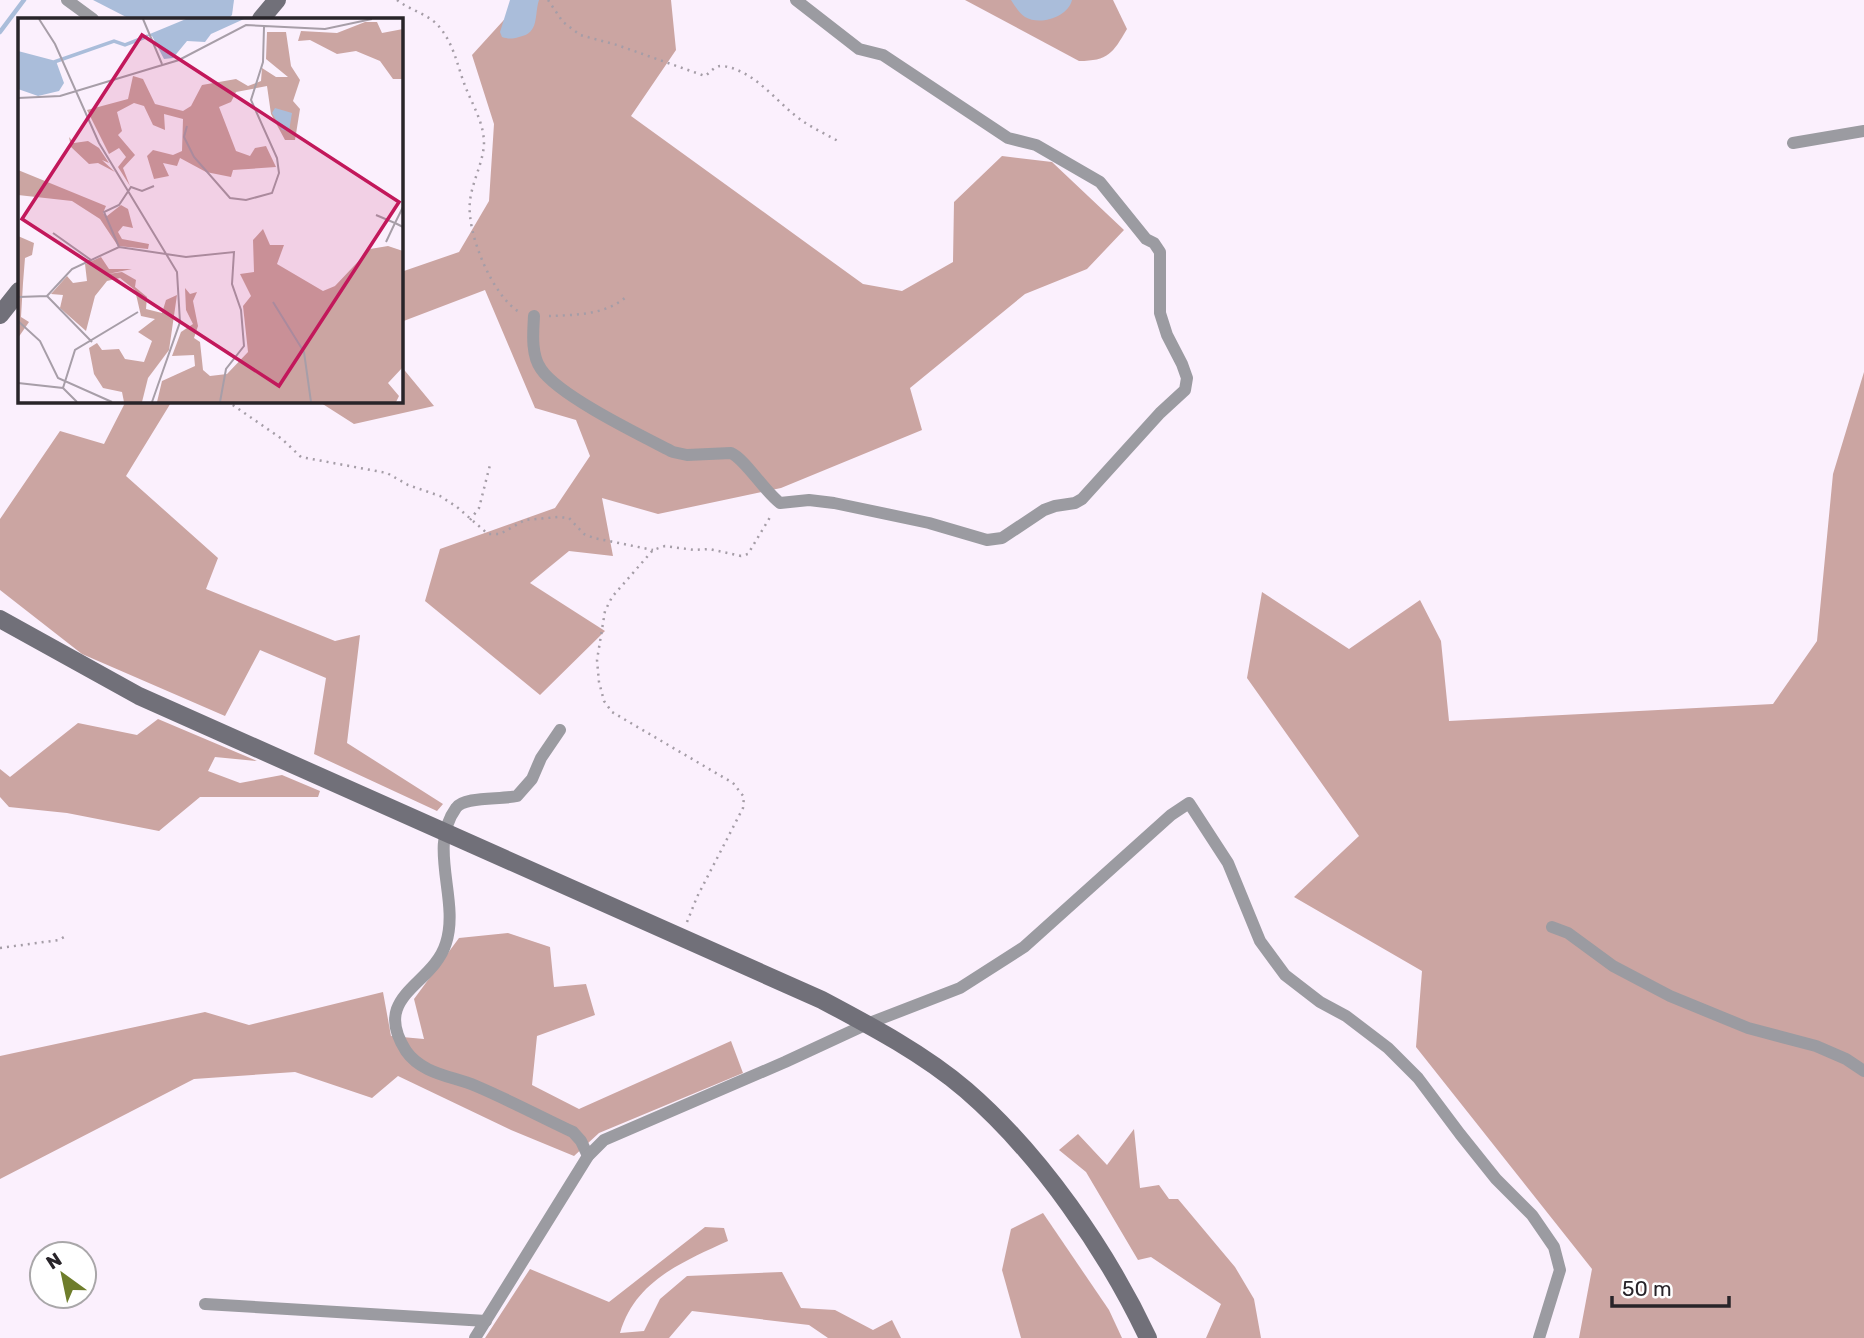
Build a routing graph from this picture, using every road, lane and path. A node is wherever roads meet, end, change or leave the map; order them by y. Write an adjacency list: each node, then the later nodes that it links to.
1 (67, 0): 6 (street)
2 (277, 0): 7 (street)
3 (397, 0): 14 (path)
4 (548, 0): 9 (path)
5 (796, 0): 17 (street)
6 (92, 18)
7 (262, 18)
8 (1864, 131): 10 (street)
9 (838, 141)
10 (1793, 143)
11 (18, 292): 13 (street)
12 (628, 295): 14 (path)
13 (0, 315)
14 (534, 316): 17 (street)
15 (229, 402): 18 (path)
16 (490, 465): 18 (path)
17 (780, 503): 19 (path)
18 (470, 520): 19 (path)
19 (653, 550): 24 (path)
20 (0, 619): 22 (street)
21 (560, 730): 22 (street)
22 (446, 832): 24 (street); 29 (street)
23 (1552, 927): 28 (street)
24 (681, 935): 27 (street)
25 (64, 937): 26 (path)
26 (0, 948)
27 (867, 1024): 29 (street); 33 (street); 34 (street)
28 (1864, 1071)
29 (588, 1156): 31 (street)
30 (205, 1304): 31 (street)
31 (486, 1321): 32 (street)
32 (475, 1338)
33 (1148, 1338)
34 (1539, 1338)

